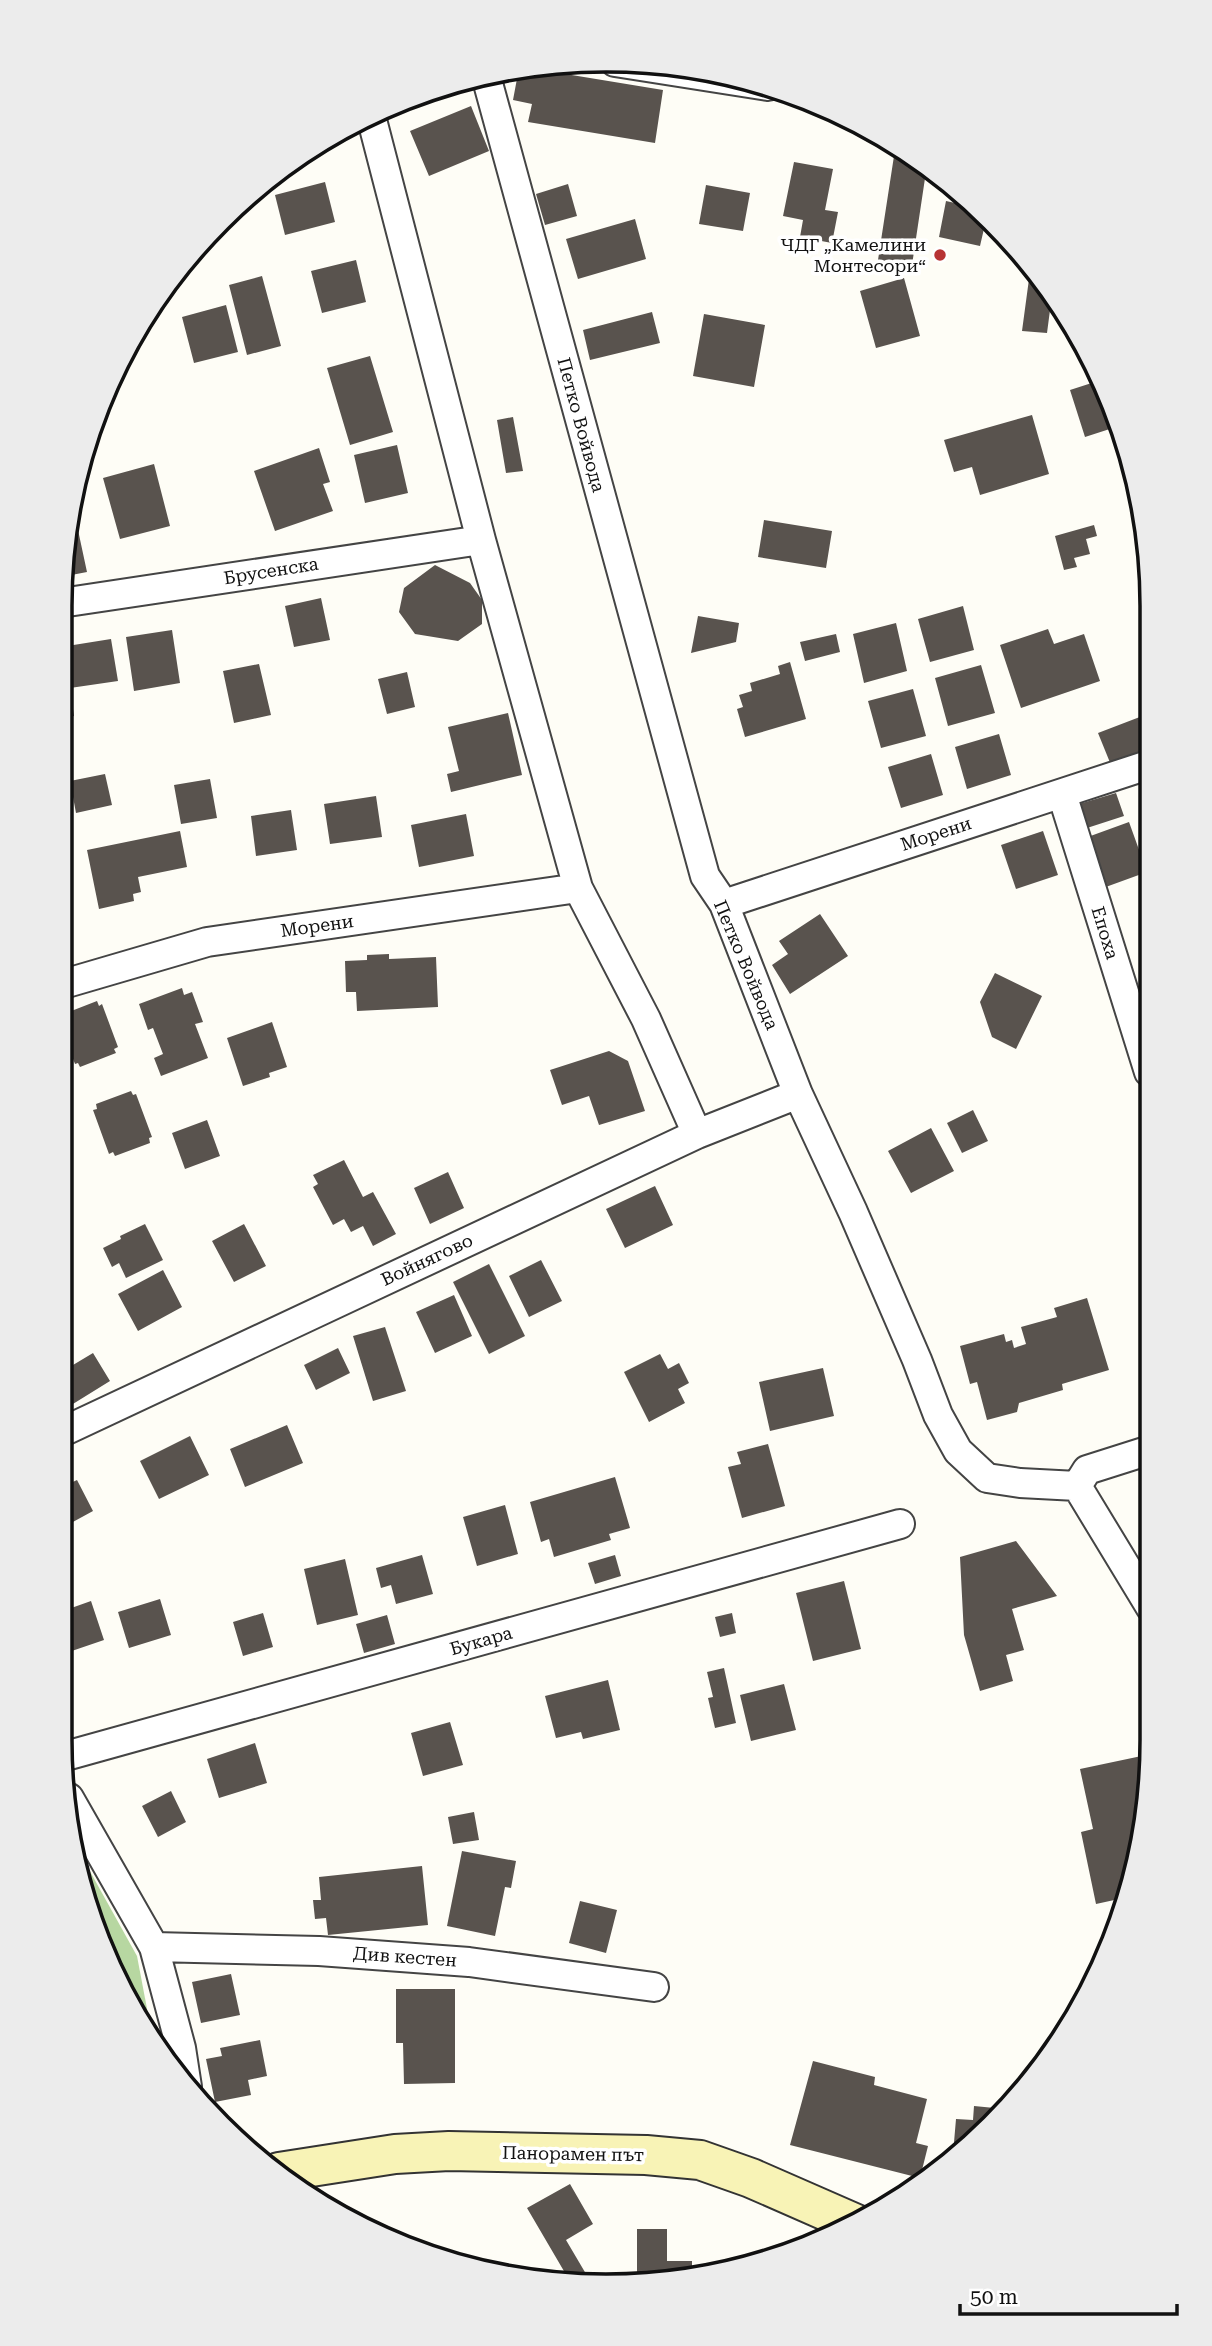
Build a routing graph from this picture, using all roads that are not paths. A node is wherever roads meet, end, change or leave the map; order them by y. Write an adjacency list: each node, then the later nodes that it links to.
1 (488, 85): 8 (street, Петко Войвода)
2 (373, 125): 3 (street)
3 (481, 540): 4 (street, Брусенска); 7 (street)
4 (72, 601)
5 (1140, 768): 6 (street, Морени)
6 (1062, 794): 8 (street, Морени); 10 (street, Епоха)
7 (578, 888): 9 (street, Морени); 12 (street)
8 (724, 904): 11 (street, Петко Войвода)
9 (72, 981)
10 (1140, 1043)
11 (798, 1094): 12 (street, Войнягово); 15 (street, Петко Войвода)
12 (697, 1134): 13 (street, Войнягово)
13 (72, 1427)
14 (1140, 1453): 15 (street)
15 (1077, 1486): 17 (street)
16 (900, 1524): 18 (street, Букара)
17 (1140, 1590)
18 (72, 1754)
19 (76, 1811): 20 (street)
20 (153, 1947): 21 (street, Див кестен); 22 (street)
21 (654, 1987)
22 (184, 2067)
23 (290, 2170): 24 (main road, Панорамен път)
24 (843, 2218)

